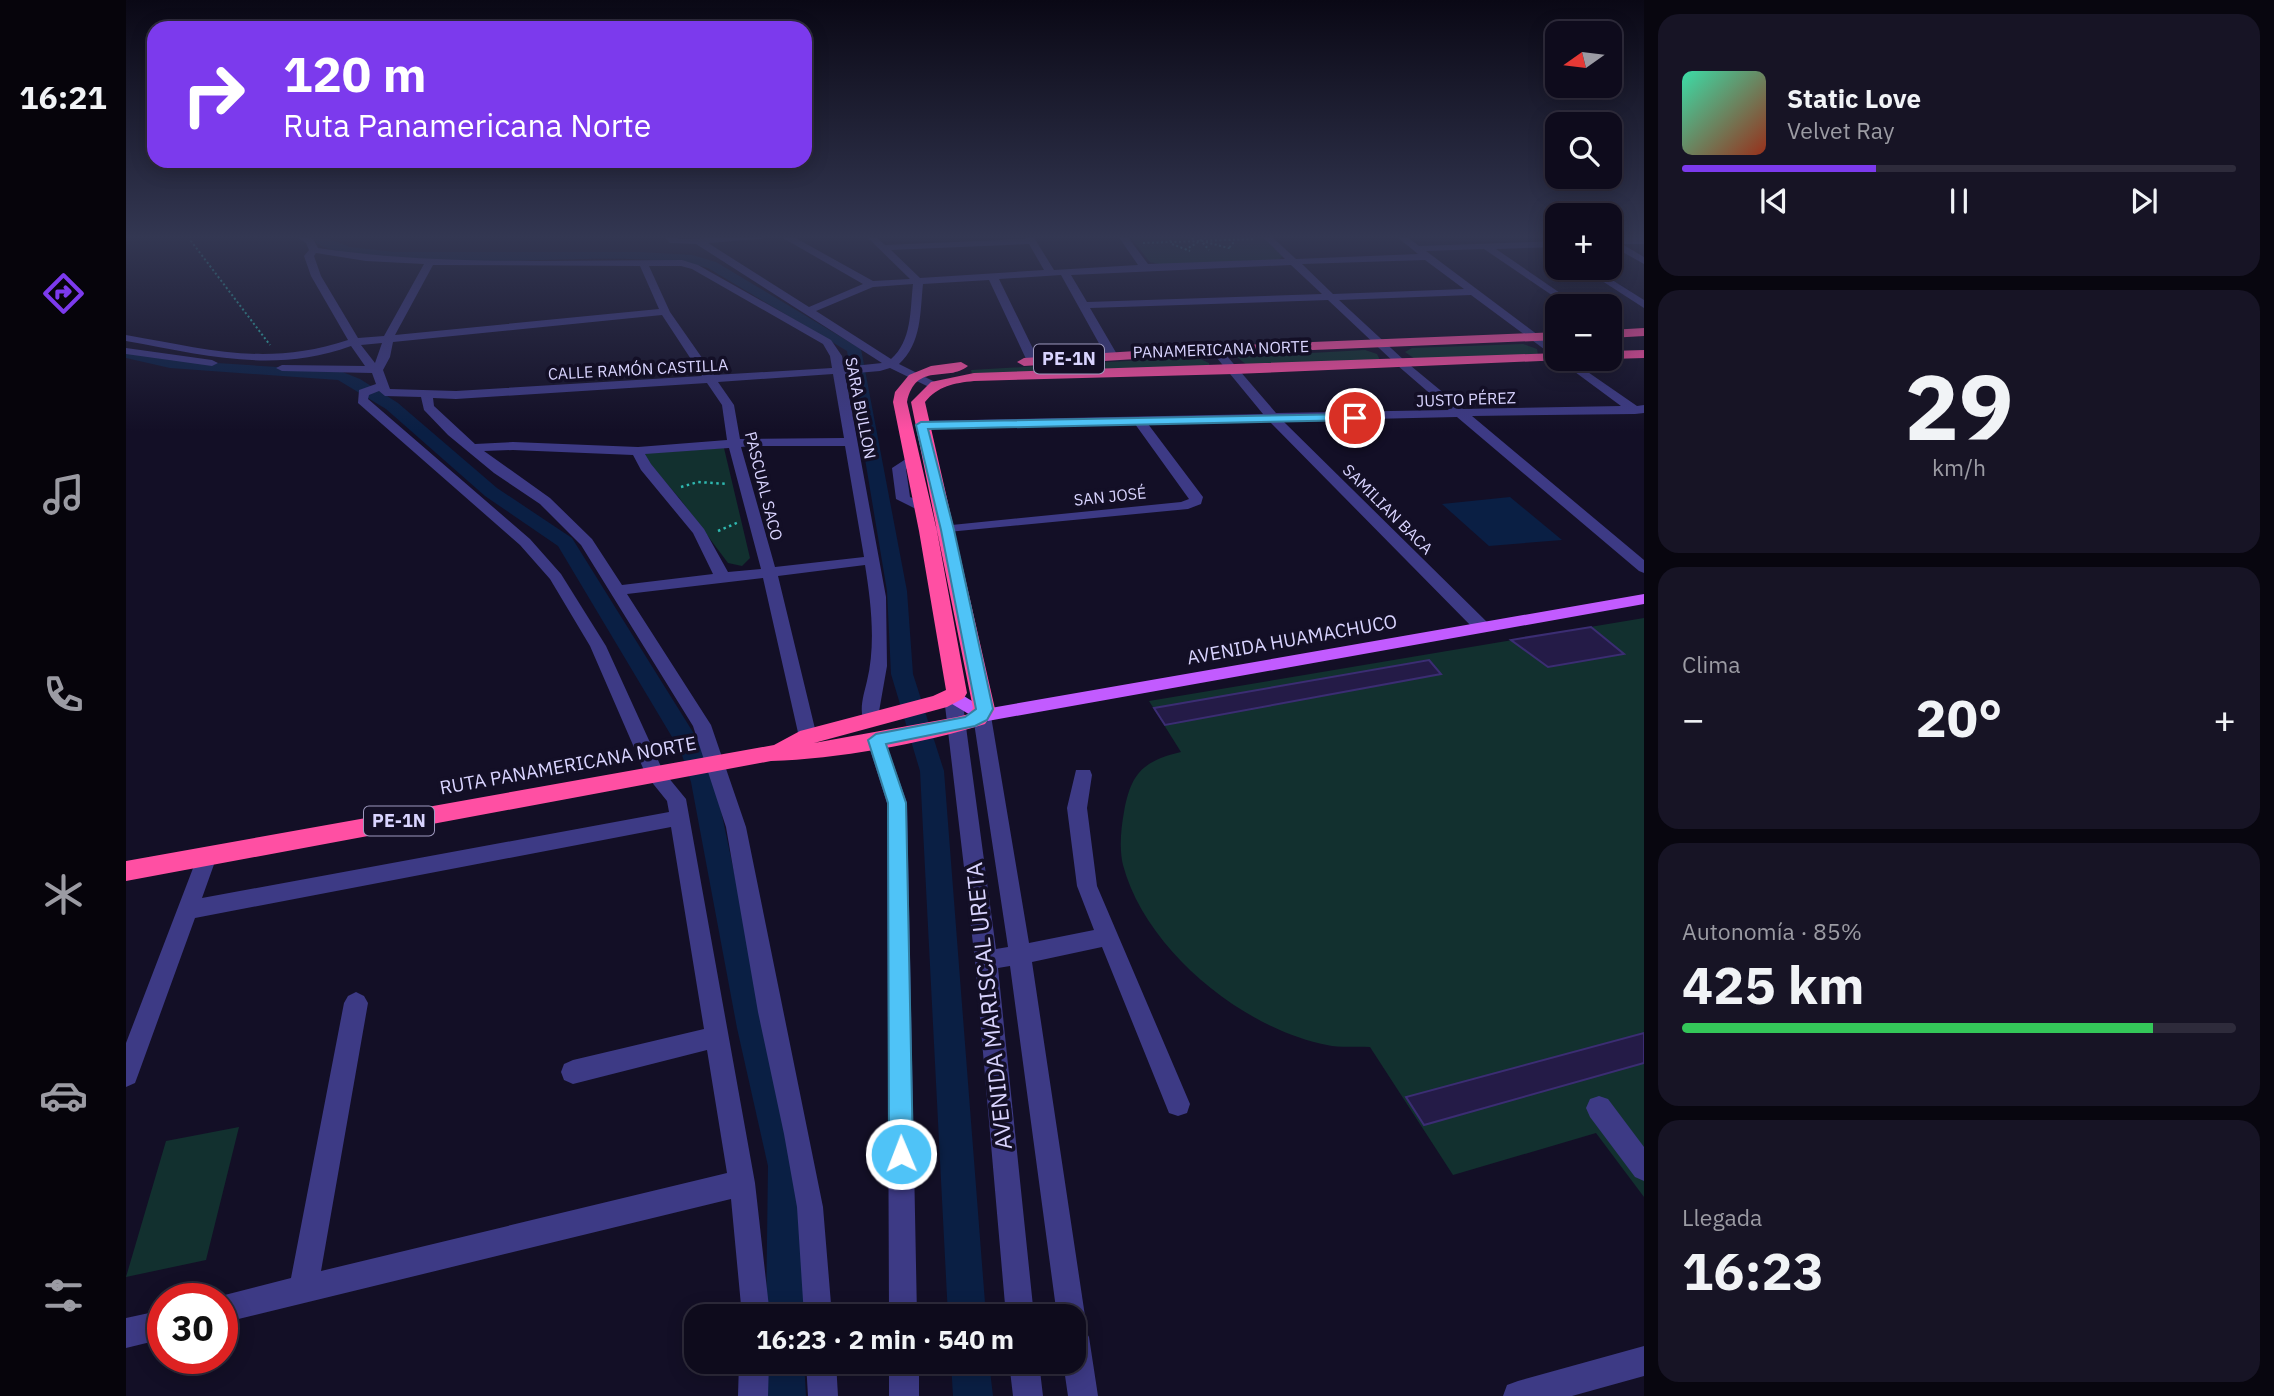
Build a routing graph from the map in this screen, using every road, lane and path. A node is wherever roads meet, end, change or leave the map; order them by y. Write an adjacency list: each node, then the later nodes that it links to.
1 (237, 301): 31 (path)
2 (330, 301): 23 (street)
3 (408, 301): 22 (street)
4 (660, 301): 16 (street, PASCUAL SACO)
5 (758, 301): 39 (street, SARA BULLON)
6 (793, 301): 15 (street)
7 (831, 301): 15 (street)
8 (916, 301): 35 (street)
9 (1004, 301): 33 (street)
10 (1082, 301): 14 (street)
11 (1189, 301): 14 (street)
12 (1335, 301): 24 (street)
13 (1485, 301): 20 (street)
14 (1084, 305): 30 (street)
15 (808, 311): 35 (street)
16 (665, 312): 22 (street); 41 (street, PASCUAL SACO)
17 (1644, 332): 18 (highway)
18 (1622, 333)
19 (1545, 336): 20 (highway, PANAMERICANA NORTE / PE-1N)
20 (1532, 337): 24 (highway, PANAMERICANA NORTE / PE-1N); 25 (street)
21 (126, 338): 31 (street)
22 (388, 338): 23 (street); 36 (street)
23 (354, 342): 31 (street); 36 (street)
24 (1380, 343): 26 (highway, PANAMERICANA NORTE / PE-1N); 34 (street)
25 (1545, 347)
26 (1216, 350): 30 (highway, PANAMERICANA NORTE / PE-1N); 37 (street, SAMILIAN BACA)
27 (126, 351): 36 (street)
28 (1644, 354): 29 (highway)
29 (1622, 355)
30 (1112, 356): 33 (highway, PANAMERICANA NORTE / PE-1N)
31 (280, 358)
32 (1545, 358): 34 (highway, PANAMERICANA NORTE / PE-1N)
33 (1033, 361): 40 (highway, PANAMERICANA NORTE / PE-1N)
34 (1401, 363): 37 (highway, PANAMERICANA NORTE / PE-1N); 46 (street)
35 (893, 365): 39 (street, CALLE RAMÓN CASTILLA); 40 (street)
36 (377, 370): 43 (street)
37 (1234, 370): 42 (highway, PANAMERICANA NORTE / PE-1N); 47 (street, SAMILIAN BACA)
38 (1581, 371): 45 (street)
39 (843, 372): 41 (street, CALLE RAMÓN CASTILLA); 50 (street, SARA BULLON)
40 (915, 376): 42 (street); 57 (highway)
41 (709, 380): 44 (street, CALLE RAMÓN CASTILLA); 51 (street, PASCUAL SACO)
42 (933, 385): 49 (highway)
43 (376, 390): 44 (street, CALLE RAMÓN CASTILLA); 74 (street)
44 (427, 395): 52 (street)
45 (1641, 410): 46 (street, JUSTO PÉREZ)
46 (1463, 415): 47 (street, JUSTO PÉREZ); 61 (street)
47 (1274, 419): 48 (street, JUSTO PÉREZ); 66 (street, SAMILIAN BACA)
48 (1140, 422): 49 (street, JUSTO PÉREZ); 56 (street, SAN JOSÉ)
49 (921, 425): 56 (highway)
50 (851, 442): 51 (street); 60 (street, SARA BULLON)
51 (734, 443): 53 (street); 62 (street, PASCUAL SACO)
52 (472, 448): 53 (street); 64 (street)
53 (638, 451): 63 (street)
54 (733, 485): 55 (path)
55 (676, 489)
56 (947, 530): 57 (street, SAN JOSÉ); 68 (highway)
57 (928, 531): 67 (highway)
58 (744, 533): 59 (path)
59 (710, 534)
60 (873, 560): 62 (street); 69 (street, SARA BULLON)
61 (1644, 568)
62 (768, 572): 63 (street); 71 (street, PASCUAL SACO)
63 (722, 578): 64 (street)
64 (618, 590): 73 (street)
65 (1644, 599): 66 (main road, AVENIDA HUAMACHUCO)
66 (1482, 627): 68 (main road, AVENIDA HUAMACHUCO)
67 (946, 699): 68 (main road); 69 (highway, RUTA PANAMERICANA NORTE / PE-1N); 70 (street, AVENIDA MARISCAL URETA)
68 (982, 716): 70 (highway, PE-1N); 81 (street, AVENIDA MARISCAL URETA)
69 (879, 724): 70 (highway, RUTA PANAMERICANA NORTE / PE-1N); 71 (highway, RUTA PANAMERICANA NORTE / PE-1N); 72 (highway, RUTA PANAMERICANA NORTE / PE-1N); 94 (street)
70 (952, 726): 82 (street, AVENIDA MARISCAL URETA)
71 (808, 737): 72 (highway, RUTA PANAMERICANA NORTE / PE-1N)
72 (771, 753): 73 (highway, RUTA PANAMERICANA NORTE / PE-1N)
73 (711, 764): 74 (highway, RUTA PANAMERICANA NORTE / PE-1N); 93 (street)
74 (664, 773): 76 (street); 77 (highway, RUTA PANAMERICANA NORTE / PE-1N)
75 (1083, 775): 80 (street)
76 (680, 818): 79 (street); 84 (street)
77 (207, 856): 78 (highway, RUTA PANAMERICANA NORTE / PE-1N); 79 (street)
78 (126, 871)
79 (187, 910): 86 (street)
80 (1106, 937): 81 (street); 87 (street)
81 (1020, 954): 82 (street); 96 (street, AVENIDA MARISCAL URETA)
82 (986, 961): 95 (street, AVENIDA MARISCAL URETA)
83 (356, 1003): 91 (street)
84 (716, 1037): 85 (street); 90 (street)
85 (573, 1072)
86 (126, 1075)
87 (1178, 1104)
88 (1600, 1108): 89 (street)
89 (1644, 1168)
90 (742, 1183): 91 (street); 92 (street)
91 (303, 1290): 97 (street)
92 (756, 1304)
93 (817, 1304)
94 (903, 1304)
95 (1019, 1304)
96 (1070, 1304)
97 (238, 1305)
98 (147, 1328): 99 (street)
99 (126, 1333)
100 (1644, 1361): 111 (street)
101 (754, 1374): 106 (street)
102 (822, 1374): 107 (street)
103 (904, 1374): 108 (street)
104 (1025, 1374): 109 (street)
105 (1080, 1374): 110 (street)
106 (753, 1396)
107 (823, 1396)
108 (904, 1396)
109 (1028, 1396)
110 (1083, 1396)
111 (1518, 1396)

